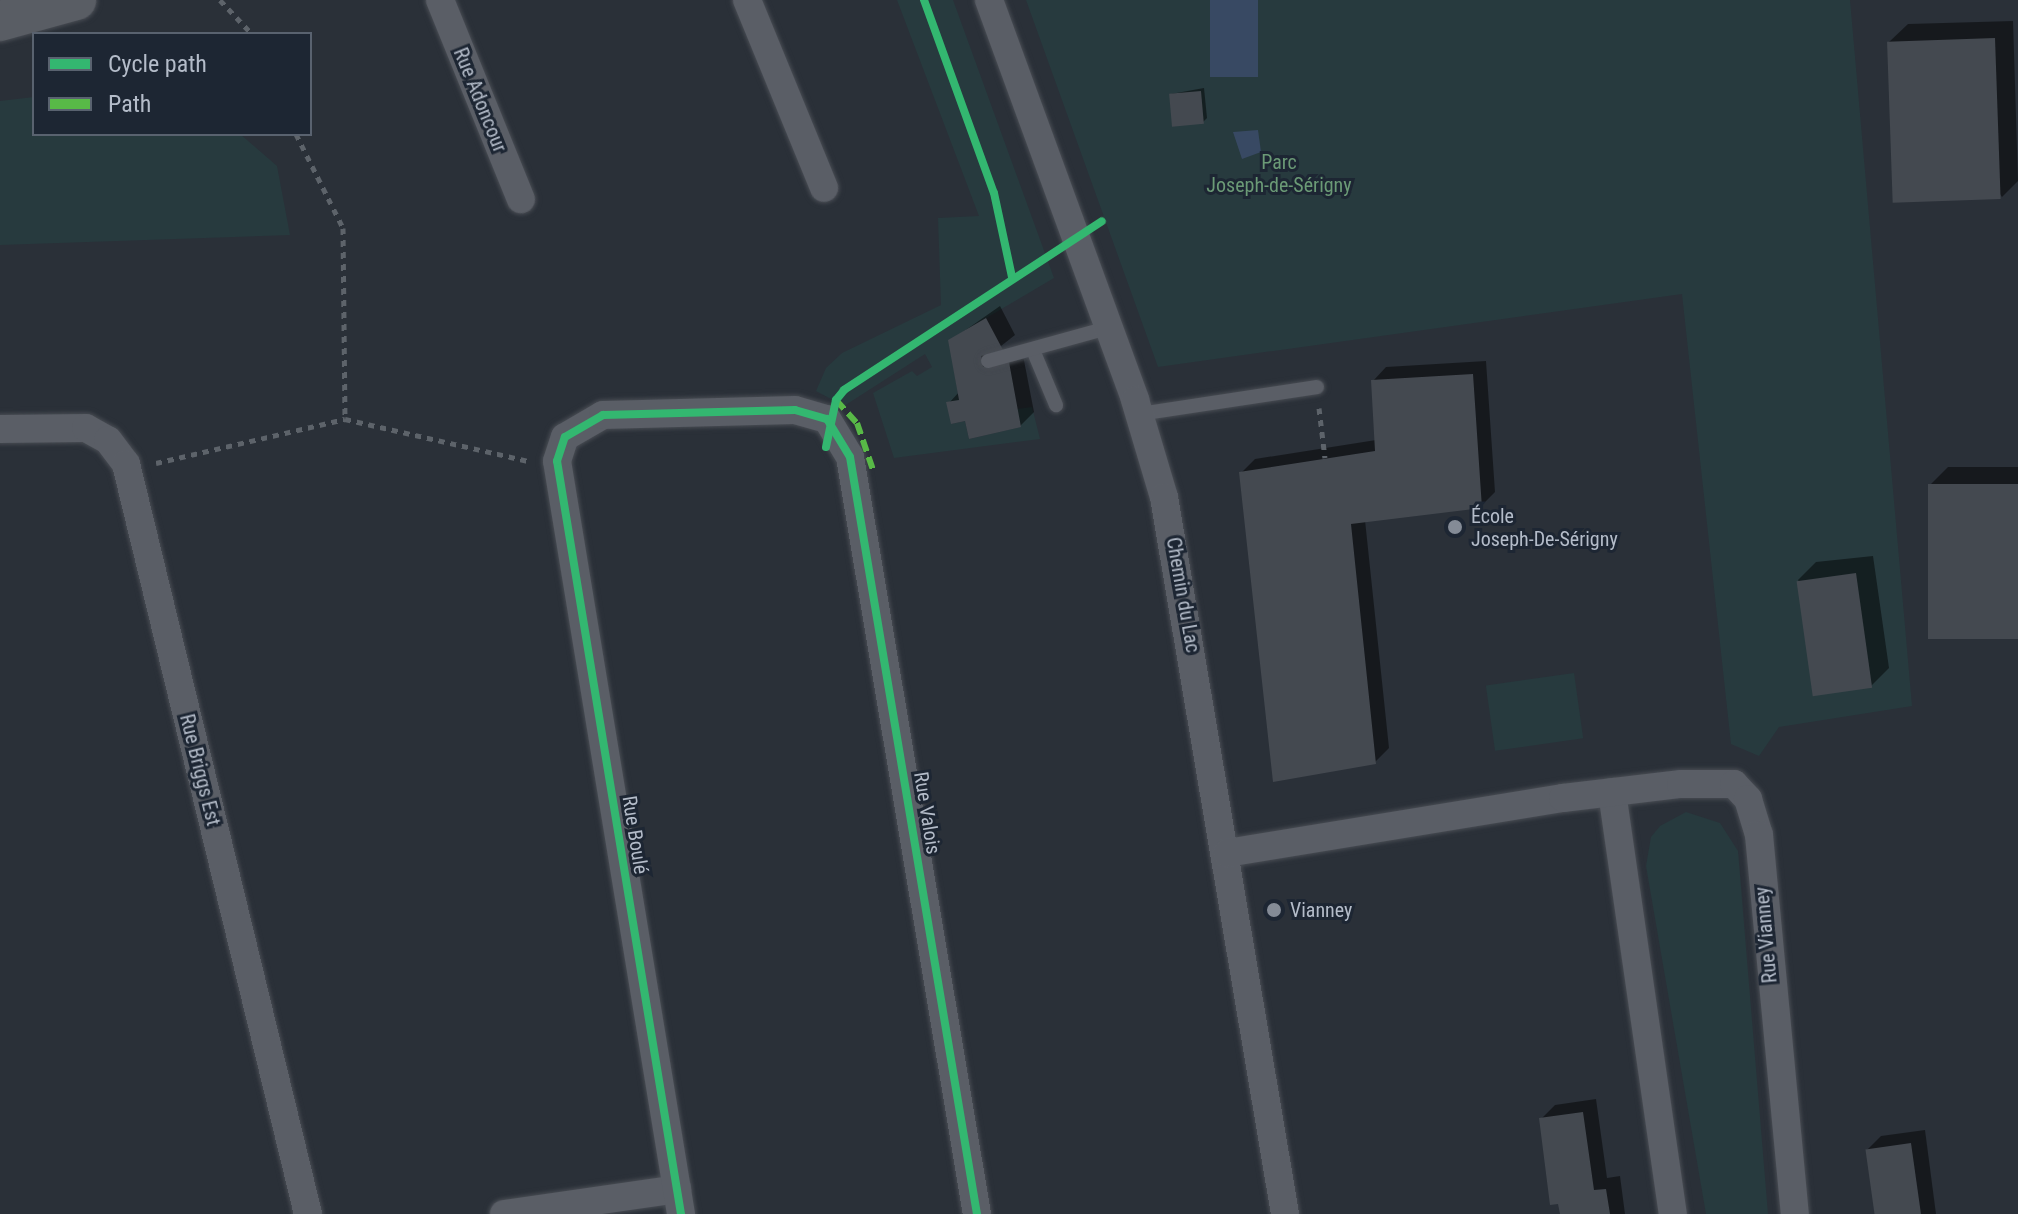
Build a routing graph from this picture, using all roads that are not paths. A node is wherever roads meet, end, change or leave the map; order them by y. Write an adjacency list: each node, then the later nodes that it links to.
1 (76, 0): 5 (street)
2 (440, 0): 7 (street, Rue Adoncour)
3 (747, 0): 6 (street)
4 (989, 0): 8 (street, Chemin du Lac)
5 (0, 21)
6 (824, 188)
7 (521, 199)
8 (1108, 328): 9 (lane); 13 (street, Chemin du Lac)
9 (1033, 350): 10 (lane); 12 (lane)
10 (988, 361)
11 (1317, 387): 13 (lane)
12 (1056, 405)
13 (1139, 414): 17 (street, Chemin du Lac)
14 (0, 429): 19 (street, Rue Briggs Est)
15 (546, 462): 18 (street, Rue Boulé); 21 (street, Rue Valois)
16 (1612, 792): 17 (street, Rue Vianney); 23 (street); 24 (street, Rue Vianney)
17 (1227, 853): 22 (street, Chemin du Lac)
18 (679, 1201): 20 (street)
19 (308, 1214)
20 (504, 1214)
21 (977, 1214)
22 (1285, 1214)
23 (1673, 1214)
24 (1795, 1214)

